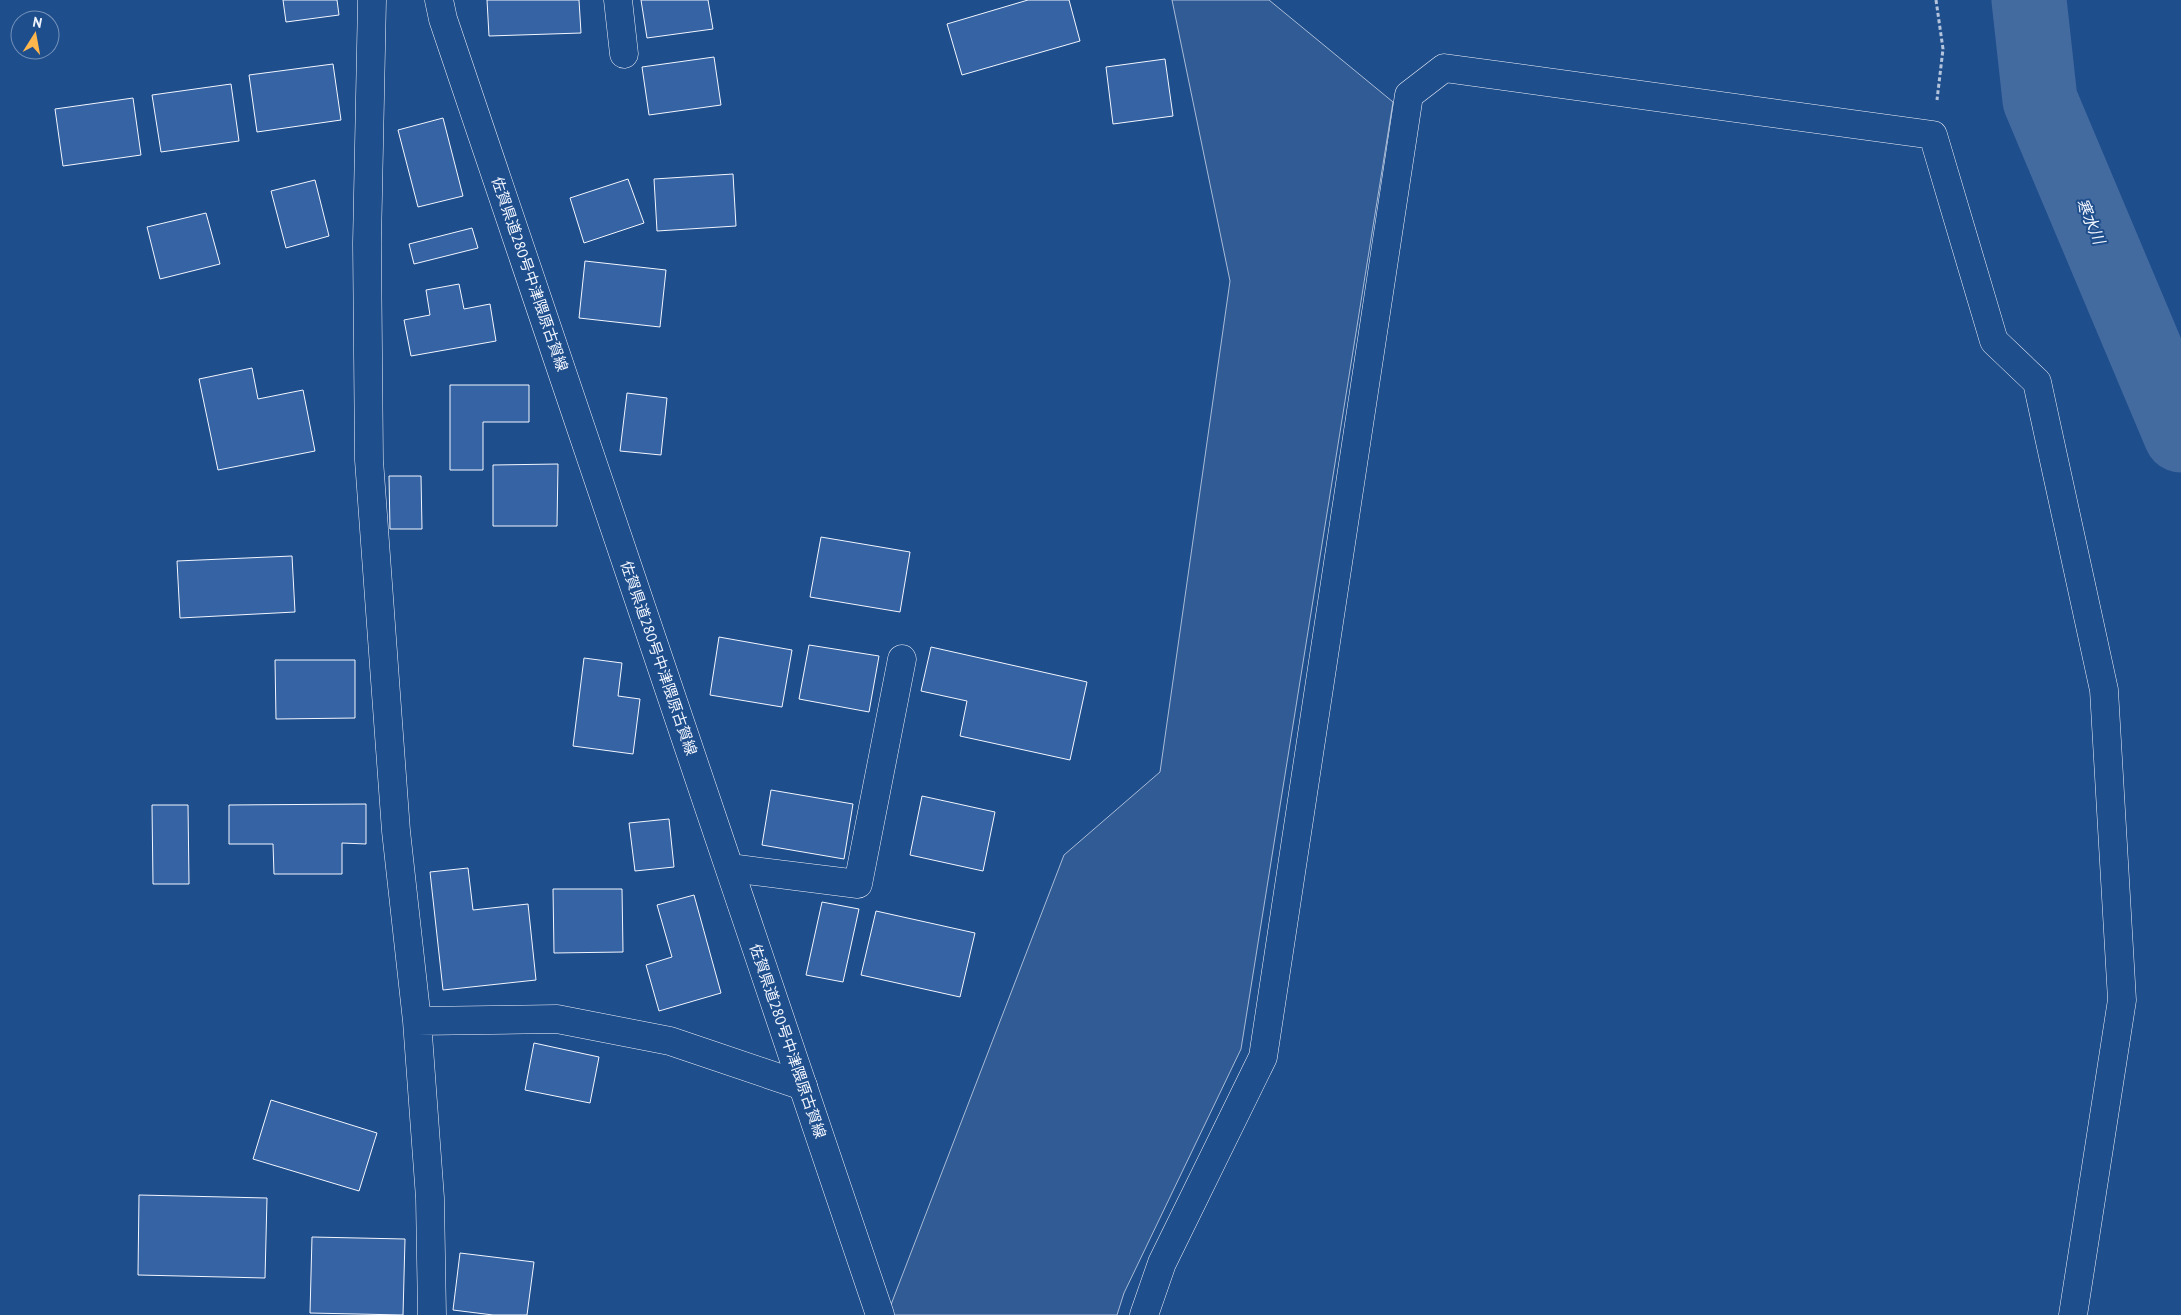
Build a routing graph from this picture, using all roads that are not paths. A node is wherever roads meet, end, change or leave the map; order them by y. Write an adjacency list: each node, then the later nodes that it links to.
1 (372, 0): 7 (street)
2 (439, 0): 6 (street, 佐賀県道280号中津隈原古賀線)
3 (618, 0): 4 (street)
4 (624, 54)
5 (902, 659): 6 (street)
6 (730, 868): 8 (street, 佐賀県道280号中津隈原古賀線)
7 (417, 1021): 8 (street); 9 (street)
8 (803, 1086): 10 (street, 佐賀県道280号中津隈原古賀線)
9 (432, 1315)
10 (880, 1315)
11 (1144, 1315): 12 (street)
12 (2073, 1315)

